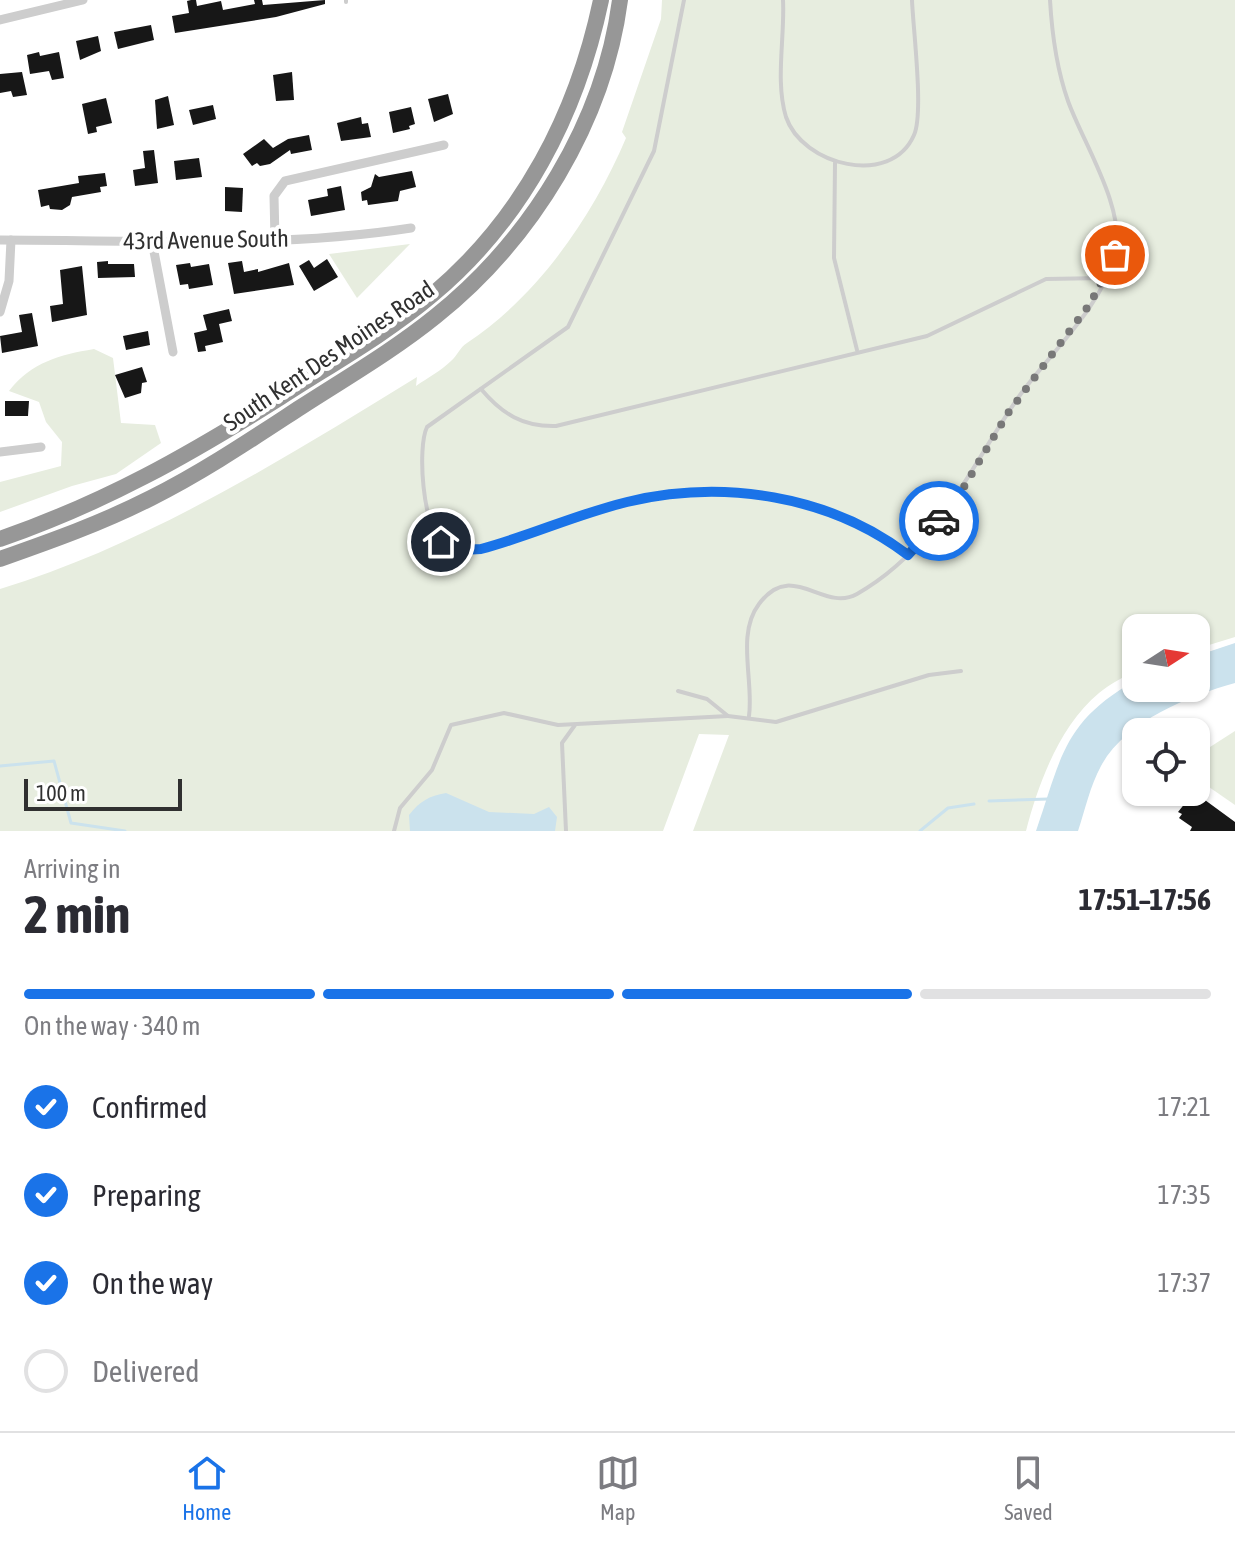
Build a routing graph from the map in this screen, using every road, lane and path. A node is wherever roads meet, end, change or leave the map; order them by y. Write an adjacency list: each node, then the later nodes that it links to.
1 (83, 0): 8 (street)
2 (601, 0): 24 (highway, South Kent Des Moines Road)
3 (620, 0): 26 (highway, South Kent Des Moines Road)
4 (684, 0): 21 (lane)
5 (783, 0): 11 (lane)
6 (912, 0): 11 (lane)
7 (1050, 0): 17 (lane)
8 (64, 2): 9 (street)
9 (0, 20)
10 (444, 145): 15 (street)
11 (835, 163): 19 (lane)
12 (411, 228): 15 (street, 43rd Avenue South)
13 (0, 240): 14 (street, 43rd Avenue South)
14 (11, 240): 16 (street, 43rd Avenue South); 18 (street)
15 (275, 240): 16 (street, 43rd Avenue South)
16 (152, 241): 20 (street)
17 (1104, 278): 19 (lane); 25 (lane)
18 (0, 312)
19 (857, 350): 21 (lane)
20 (173, 352)
21 (481, 389): 25 (lane)
22 (41, 447): 23 (street)
23 (0, 452)
24 (0, 539)
25 (908, 555): 30 (lane)
26 (0, 559)
27 (961, 671): 30 (lane)
28 (678, 691): 29 (lane)
29 (728, 716): 30 (lane); 31 (lane)
30 (749, 716)
31 (575, 725): 32 (lane); 33 (lane)
32 (394, 831)
33 (566, 831)

